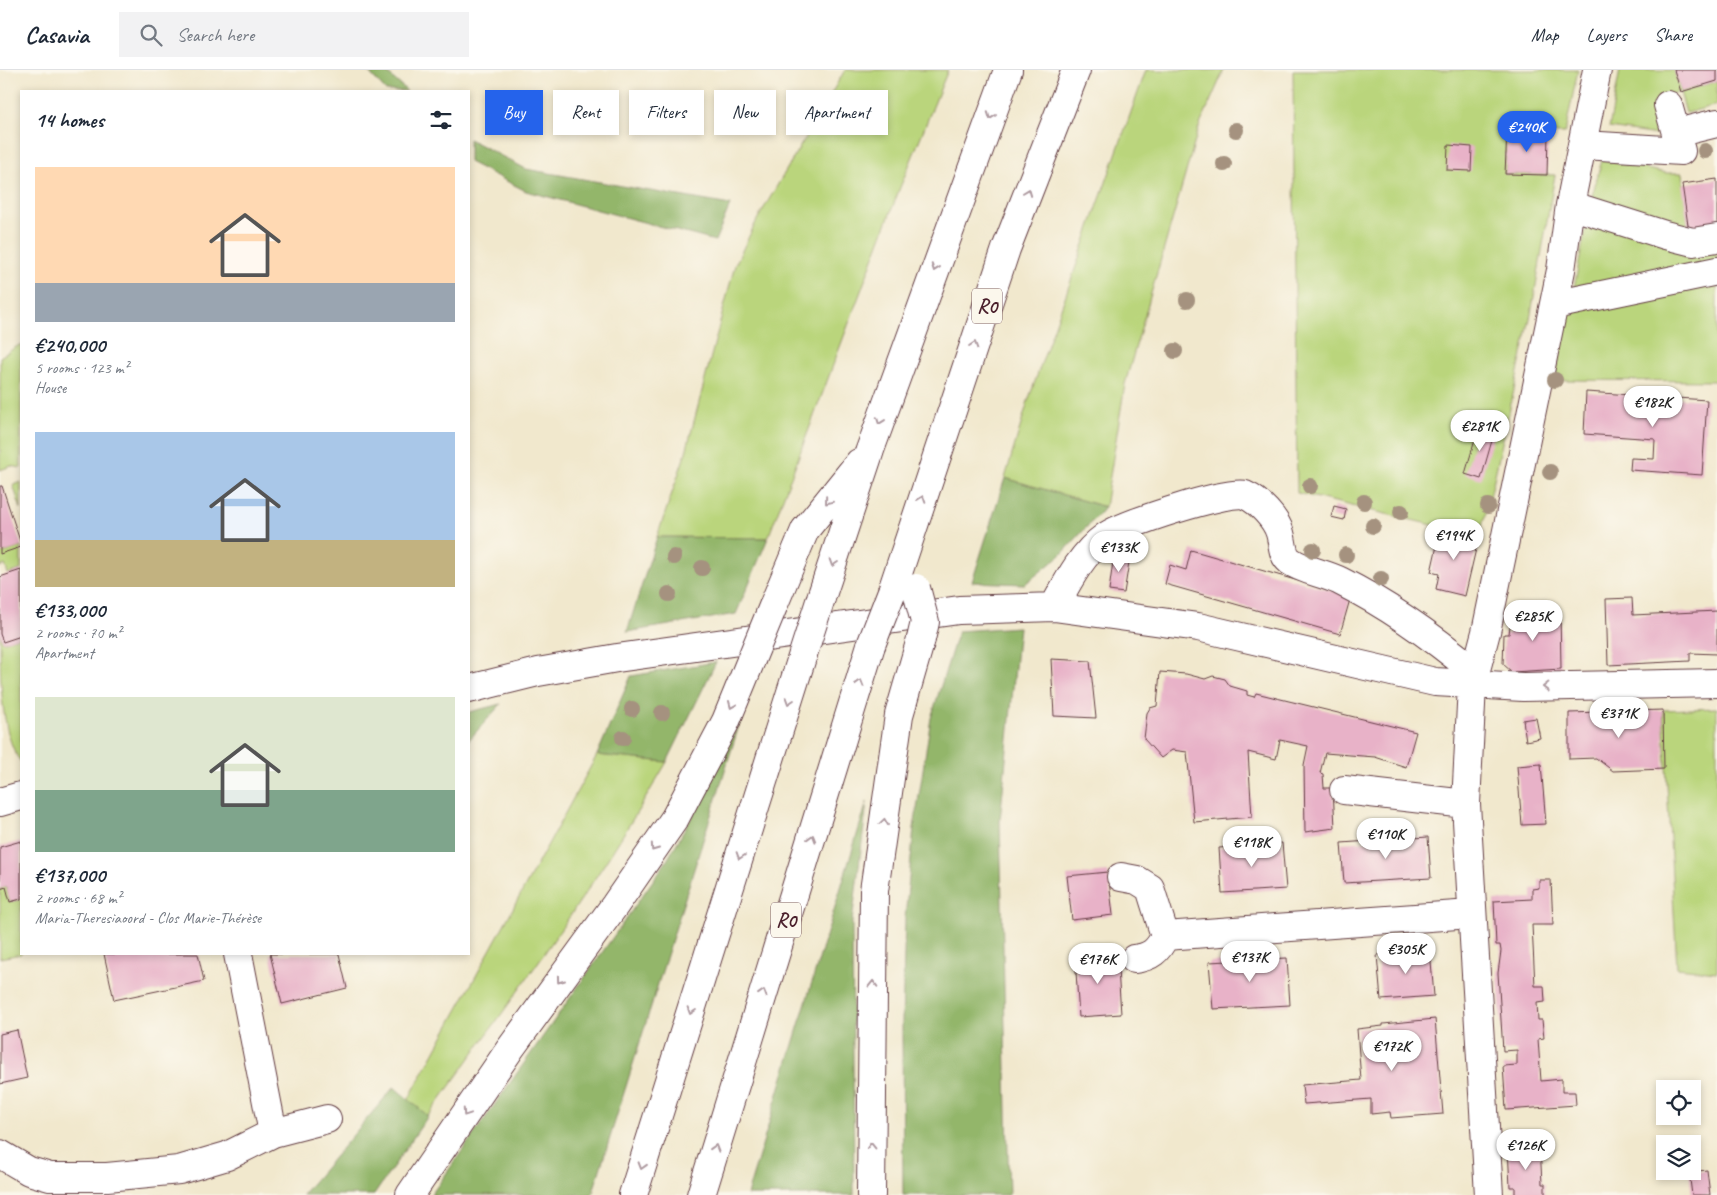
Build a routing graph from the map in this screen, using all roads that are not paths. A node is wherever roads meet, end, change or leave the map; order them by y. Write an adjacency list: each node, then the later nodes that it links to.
1 (1008, 70): 12 (main road, one-way to 12)
2 (1076, 70): 13 (main road, R0, one-way to 2)
3 (1597, 70): 7 (main road)
4 (1668, 105): 6 (main road)
5 (1717, 123): 6 (main road)
6 (1676, 133): 7 (main road)
7 (1584, 145): 8 (main road)
8 (1570, 206): 9 (main road); 11 (main road)
9 (1717, 238)
10 (1717, 271): 11 (main road)
11 (1554, 305): 15 (main road)
12 (870, 450): 30 (main road, one-way to 30, bridge); 31 (main road, one-way to 31, bridge)
13 (904, 589): 32 (main road, R0, one-way to 13, bridge); 33 (main road, one-way to 13, bridge)
14 (1054, 607): 15 (main road); 15 (main road); 17 (main road)
15 (1474, 678): 16 (main road, one-way to 15); 21 (main road)
16 (1717, 683)
17 (470, 689)
18 (1344, 790): 21 (main road)
19 (20, 796): 20 (main road)
20 (0, 802)
21 (1466, 804): 23 (main road)
22 (1121, 877): 24 (main road)
23 (1471, 914): 24 (main road); 34 (main road)
24 (1166, 936): 26 (main road)
25 (238, 955): 28 (main road)
26 (1134, 960)
27 (327, 1119): 28 (main road)
28 (273, 1133): 29 (main road)
29 (0, 1154)
30 (410, 1195)
31 (633, 1195)
32 (701, 1195)
33 (871, 1195)
34 (1489, 1195)

